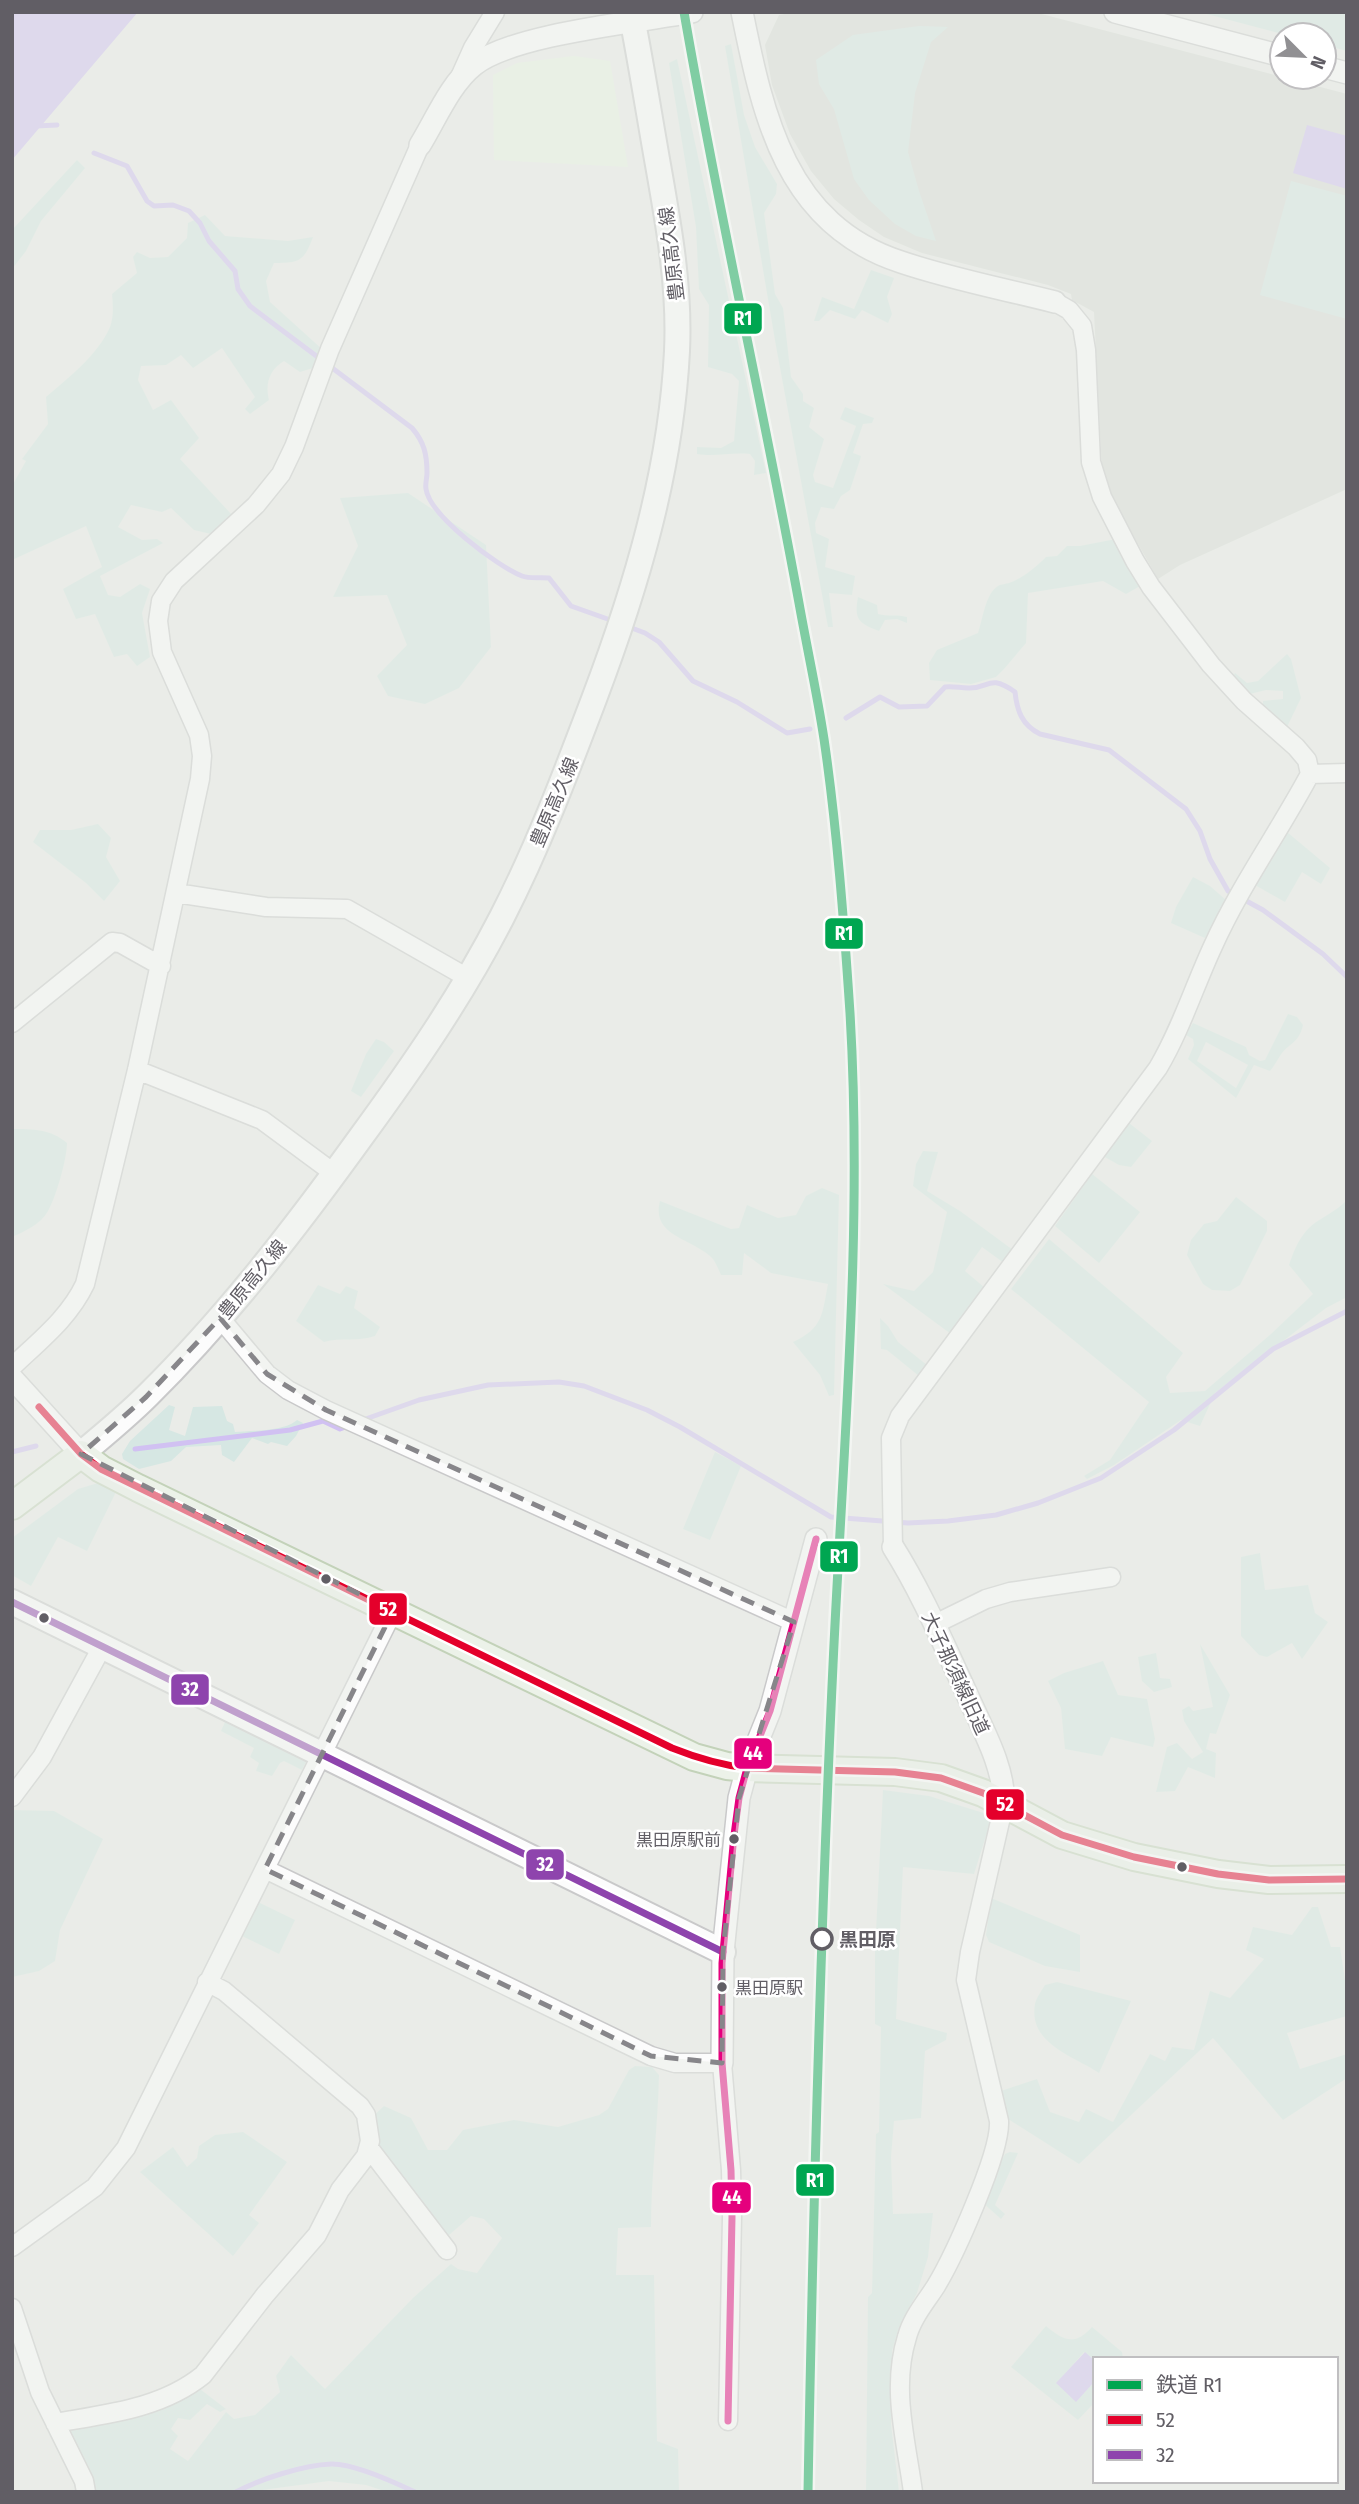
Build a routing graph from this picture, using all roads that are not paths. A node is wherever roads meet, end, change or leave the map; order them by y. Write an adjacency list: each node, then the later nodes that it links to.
1 (495, 12): 7 (street)
2 (692, 12): 5 (street)
3 (742, 12): 9 (street)
4 (1115, 12): 6 (street)
5 (632, 18): 7 (street); 14 (main road, 豊原高久線)
6 (1268, 52)
7 (458, 82): 8 (street)
8 (420, 145): 12 (street)
9 (1055, 302): 11 (street)
10 (1347, 773): 11 (street)
11 (1310, 774): 24 (street)
12 (176, 893): 13 (street); 14 (street)
13 (161, 965): 15 (street); 16 (street)
14 (468, 978): 17 (main road, 豊原高久線)
15 (12, 1023)
16 (137, 1070): 17 (street); 19 (street)
17 (335, 1174): 18 (main road, 豊原高久線)
18 (219, 1318): 21 (main road, 豊原高久線); 28 (street)
19 (12, 1367)
20 (12, 1378): 21 (street)
21 (81, 1454): 22 (main road); 27 (main road)
22 (12, 1506)
23 (816, 1539): 28 (street)
24 (893, 1542): 29 (street, 大子那須線旧道)
25 (1111, 1577): 29 (street)
26 (12, 1602): 30 (main road)
27 (393, 1611): 31 (street); 32 (main road)
28 (794, 1622): 32 (street)
29 (935, 1624): 34 (street, 大子那須線旧道)
30 (102, 1647): 31 (main road); 33 (street)
31 (322, 1755): 35 (street); 37 (main road)
32 (747, 1768): 34 (main road); 37 (street)
33 (12, 1797)
34 (1003, 1804): 36 (main road); 47 (street)
35 (265, 1869): 38 (street); 39 (street)
36 (1347, 1879)
37 (723, 1952): 39 (street)
38 (207, 1982): 40 (street); 41 (street)
39 (722, 2063): 44 (street)
40 (369, 2148): 42 (street); 45 (street)
41 (12, 2247)
42 (447, 2250)
43 (12, 2308): 45 (street)
44 (728, 2421)
45 (54, 2423): 46 (street)
46 (86, 2492)
47 (913, 2492)

